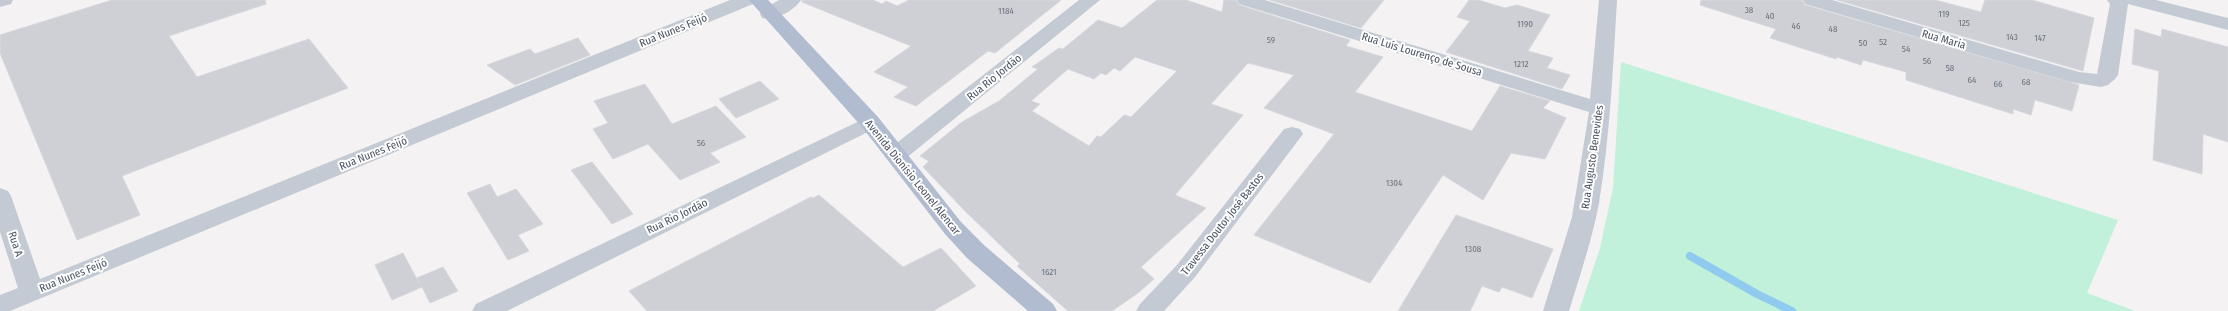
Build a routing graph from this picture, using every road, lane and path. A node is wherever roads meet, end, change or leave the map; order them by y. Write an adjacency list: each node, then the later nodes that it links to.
1 (4, 0): 10 (street)
2 (746, 0): 18 (street, Rua Nunes Feijó)
3 (792, 0): 11 (street)
4 (1091, 0): 16 (street, Rua Rio Jordão)
5 (1246, 0): 13 (street, Rua Luís Lourenço de Sousa)
6 (1608, 0): 13 (street, Rua Augusto Benevides)
7 (1812, 0): 8 (street, Rua Maria)
8 (2116, 0)
9 (2134, 0): 12 (street)
10 (0, 1)
11 (764, 7): 14 (main road, Avenida Dionísio Leonel Alencar)
12 (2228, 24)
13 (1599, 109): 23 (street, Rua Augusto Benevides)
14 (870, 122): 16 (main road, Avenida Dionísio Leonel Alencar); 20 (street, Rua Rio Jordão)
15 (1292, 134): 22 (street, Travessa Doutor José Bastos)
16 (897, 154): 21 (main road, Avenida Dionísio Leonel Alencar)
17 (0, 196): 18 (street, Rua A)
18 (32, 292): 19 (street, Rua Nunes Feijó)
19 (0, 305)
20 (485, 311)
21 (1044, 311)
22 (1149, 311)
23 (1556, 311)

